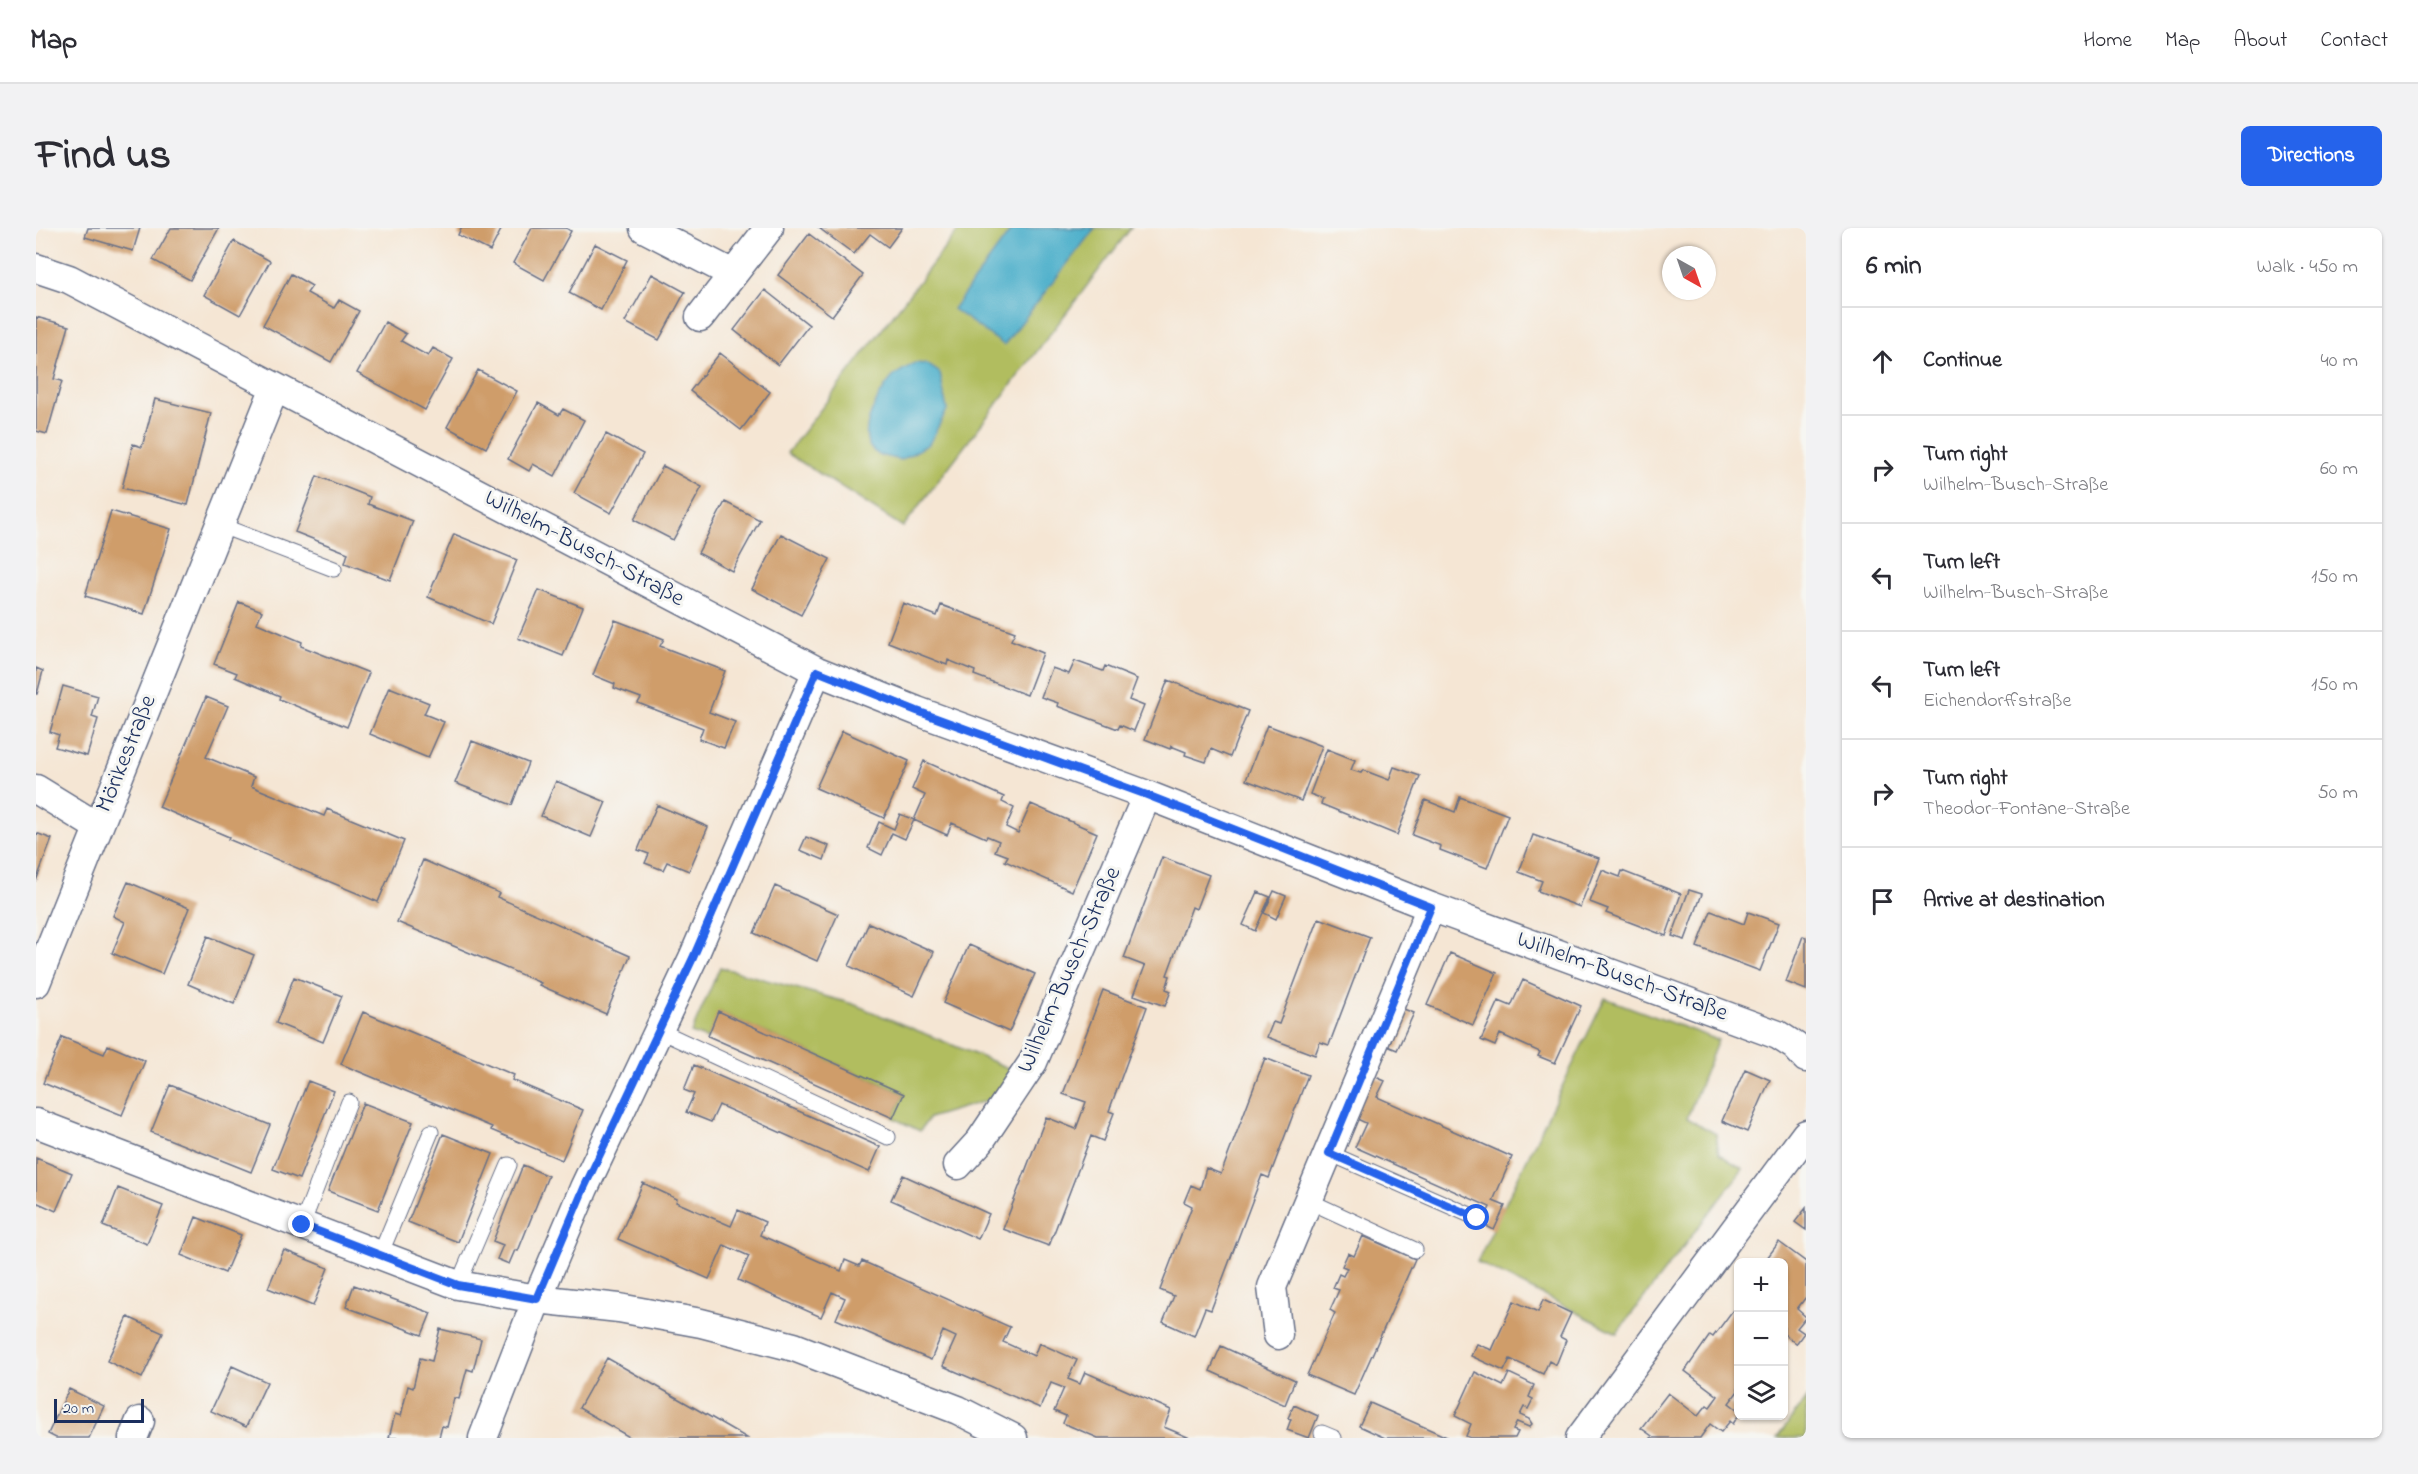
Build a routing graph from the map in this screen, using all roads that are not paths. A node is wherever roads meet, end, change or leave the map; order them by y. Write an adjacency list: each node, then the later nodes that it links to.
1 (644, 228): 4 (street)
2 (769, 228): 4 (street)
3 (36, 268): 6 (street, Wilhelm-Busch-Straße)
4 (733, 274): 5 (street)
5 (700, 317)
6 (275, 387): 7 (street, Mörikestraße); 9 (street, Wilhelm-Busch-Straße)
7 (219, 525): 8 (lane); 12 (street, Mörikestraße)
8 (334, 569)
9 (817, 671): 11 (street, Wilhelm-Busch-Straße); 15 (street)
10 (36, 789): 12 (street)
11 (1147, 795): 13 (street, Wilhelm-Busch-Straße); 24 (street, Wilhelm-Busch-Straße)
12 (98, 827): 14 (street, Mörikestraße)
13 (1431, 907): 16 (street, Wilhelm-Busch-Straße); 22 (street)
14 (36, 983)
15 (658, 1030): 21 (lane); 31 (street)
16 (1806, 1058)
17 (349, 1102): 27 (lane)
18 (36, 1123): 27 (street)
19 (431, 1132): 29 (lane)
20 (1806, 1134): 35 (street)
21 (888, 1137)
22 (1329, 1153): 25 (street); 26 (lane)
23 (509, 1165): 30 (lane)
24 (958, 1165)
25 (1309, 1201): 28 (lane); 32 (street)
26 (1477, 1218)
27 (302, 1225): 29 (street)
28 (1415, 1250)
29 (380, 1255): 30 (street)
30 (458, 1285): 31 (street)
31 (537, 1299): 33 (street); 34 (street)
32 (1278, 1335)
33 (483, 1438)
34 (1013, 1438)
35 (1580, 1438)

